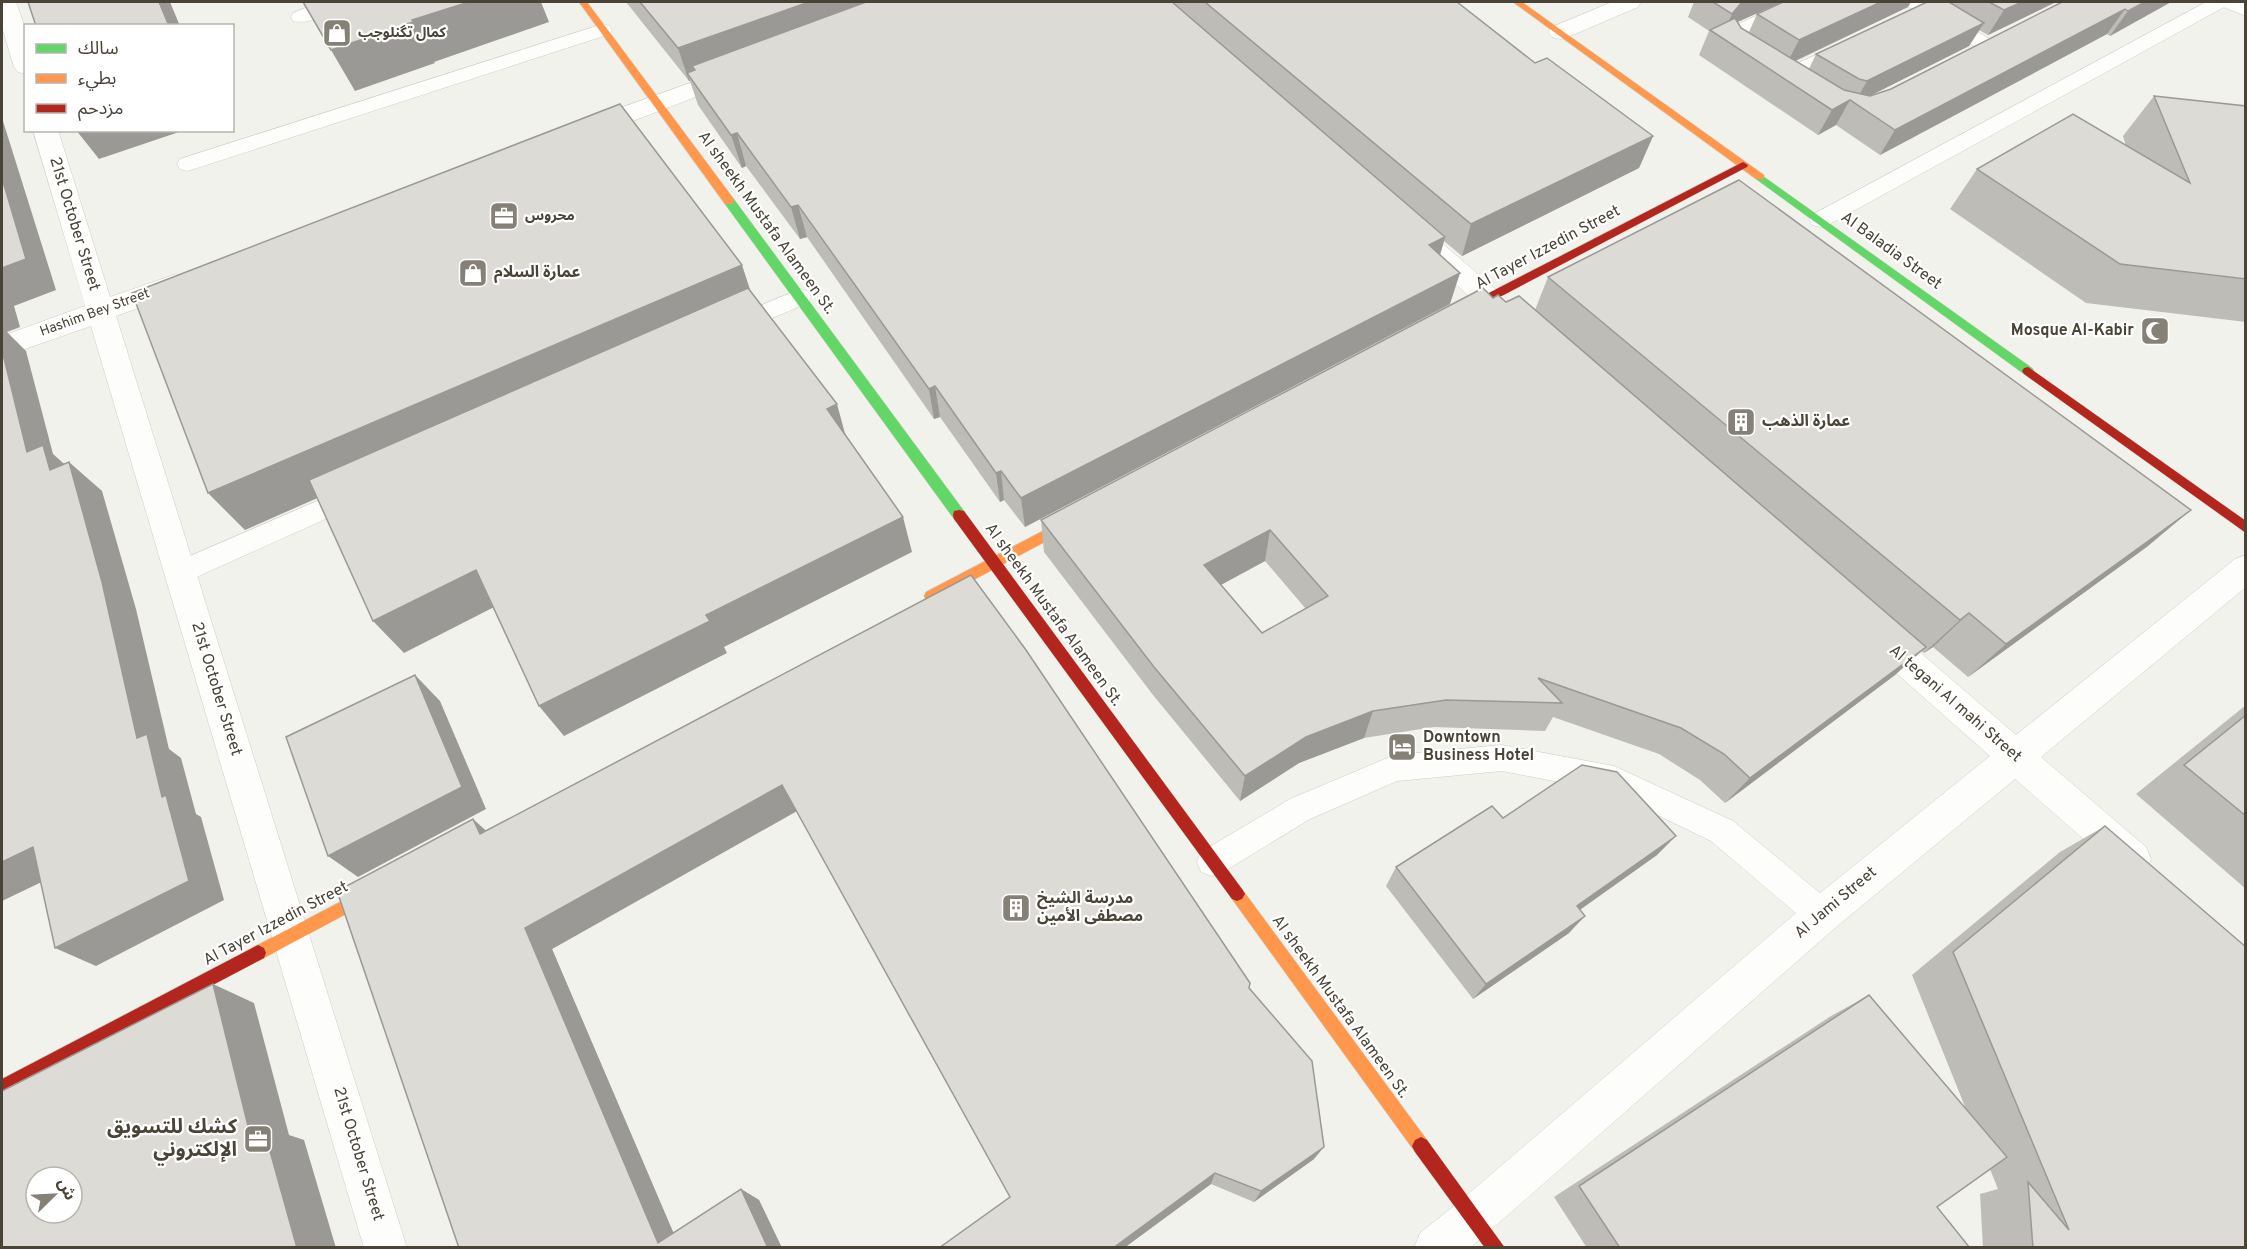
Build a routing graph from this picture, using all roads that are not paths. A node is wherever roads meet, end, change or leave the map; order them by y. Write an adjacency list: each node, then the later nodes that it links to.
1 (5, 2): 18 (street)
2 (330, 2): 11 (lane)
3 (583, 2): 12 (street, Al sheekh Mustafa Alameen St.)
4 (1517, 2): 13 (street, Al Baladia Street)
5 (1630, 2): 13 (street)
6 (1800, 2): 20 (lane)
7 (2220, 2): 27 (lane)
8 (2231, 2): 10 (street)
9 (1922, 8): 16 (lane)
10 (2246, 9)
11 (300, 17)
12 (603, 30): 22 (street, Al sheekh Mustafa Alameen St.); 25 (lane)
13 (1560, 32): 26 (street, Al Baladia Street)
14 (2010, 34): 16 (lane)
15 (1866, 38): 20 (lane)
16 (1988, 46): 17 (lane)
17 (1968, 56)
18 (24, 61)
19 (756, 66): 22 (street)
20 (1785, 76): 21 (lane)
21 (1803, 87)
22 (657, 103): 24 (street); 30 (street, Al sheekh Mustafa Alameen St.)
23 (46, 132): 32 (street, 21st October Street)
24 (568, 136)
25 (187, 164)
26 (1743, 165): 27 (street, Al Baladia Street); 31 (street, Al Tayer Izzedin Street)
27 (1820, 220): 39 (street, Al Baladia Street)
28 (1408, 228): 31 (street)
29 (201, 274): 32 (street, Hashim Bey Street)
30 (800, 297): 34 (lane); 40 (street, Al sheekh Mustafa Alameen St.)
31 (1488, 298): 33 (street, Al Tayer Izzedin Street); 35 (street)
32 (101, 312): 36 (street, Hashim Bey Street); 42 (street, 21st October Street)
33 (1436, 326)
34 (713, 336)
35 (1533, 337)
36 (2, 347)
37 (376, 485): 42 (lane)
38 (1089, 512): 40 (street)
39 (2246, 528)
40 (994, 562): 43 (street); 46 (street, Al sheekh Mustafa Alameen St.)
41 (2246, 568): 45 (street, Al Jami Street)
42 (181, 572): 50 (street, 21st October Street)
43 (921, 601)
44 (1854, 616): 45 (street, Al tegani Al mahi Street)
45 (2015, 756): 48 (street, Al tegani Al mahi Street); 49 (street, Al Jami Street)
46 (1212, 862): 49 (lane); 52 (street, Al sheekh Mustafa Alameen St.)
47 (396, 879): 50 (street, Al Tayer Izzedin Street)
48 (2157, 880)
49 (1822, 915): 52 (street, Al Jami Street)
50 (291, 934): 51 (street, Al Tayer Izzedin Street); 53 (street, 21st October Street)
51 (2, 1088)
52 (1474, 1217): 54 (street, Al Jami Street); 55 (street, Al sheekh Mustafa Alameen St.)
53 (386, 1248)
54 (1435, 1248)
55 (1496, 1248)

